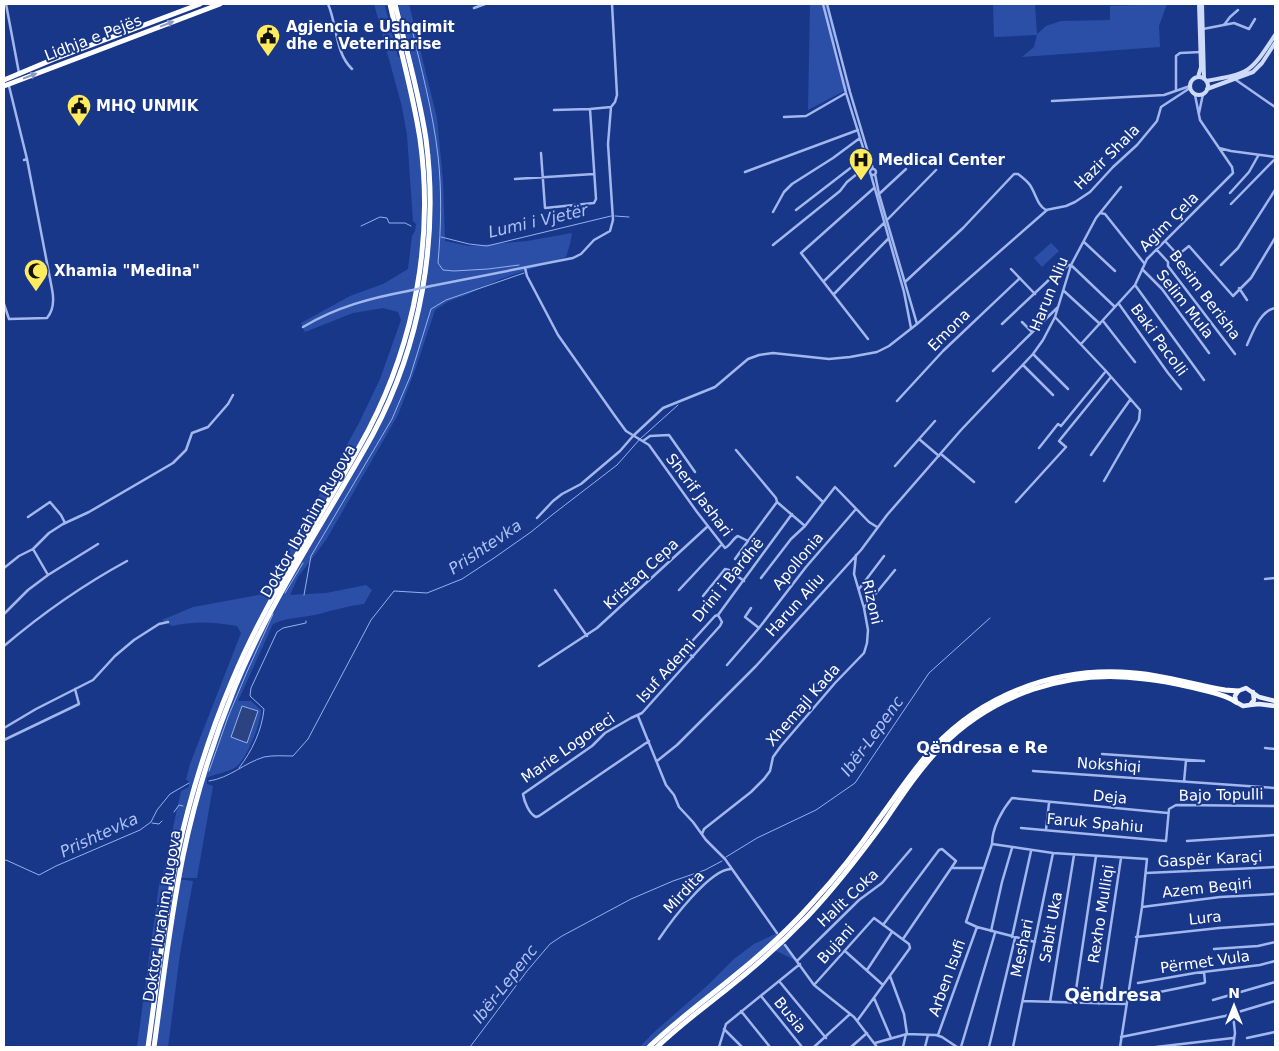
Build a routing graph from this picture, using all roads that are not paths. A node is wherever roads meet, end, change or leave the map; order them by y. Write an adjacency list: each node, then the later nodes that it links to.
1 (6, 4): 21 (street)
2 (200, 4): 21 (highway, Lidhja e Pejës)
3 (220, 4): 26 (highway, Lidhja e Pejës, one-way to 3)
4 (328, 4): 20 (street)
5 (390, 4): 276 (highway, Doktor Ibrahim Rugova)
6 (395, 4): 277 (highway, Doktor Ibrahim Rugova)
7 (485, 4): 12 (street)
8 (612, 4): 35 (street)
9 (823, 4): 30 (street)
10 (827, 4): 30 (street)
11 (1201, 4): 16 (street); 19 (street)
12 (474, 8)
13 (1238, 10): 15 (street)
14 (1255, 19): 15 (street)
15 (1224, 26): 16 (street)
16 (1203, 29): 24 (street)
17 (1275, 35): 24 (street)
18 (1275, 43): 25 (street)
19 (1201, 52): 22 (street); 29 (street)
20 (352, 69)
21 (20, 73): 23 (highway, Lidhja e Pejës)
22 (1198, 78): 24 (street); 27 (street)
23 (4, 80)
24 (1205, 80): 28 (street)
25 (1236, 80): 28 (street); 34 (street)
26 (6, 85): 92 (street)
27 (1190, 87): 29 (street); 32 (street); 64 (street, Hazir Shala)
28 (1208, 89): 31 (street)
29 (1176, 90): 33 (street)
30 (848, 92): 39 (street); 40 (street); 49 (street)
31 (1203, 94): 32 (street); 38 (street)
32 (1195, 95): 38 (street, Agim Çela)
33 (1052, 101)
34 (1275, 107)
35 (611, 108): 36 (street); 78 (street)
36 (590, 109): 37 (street); 52 (street)
37 (554, 110)
38 (1199, 114): 42 (street, Agim Çela)
39 (784, 117)
40 (858, 130): 41 (street); 51 (street)
41 (860, 138): 44 (street); 65 (street)
42 (1218, 147): 45 (street); 71 (street, Agim Çela)
43 (541, 153): 54 (street)
44 (866, 156): 47 (street); 63 (street)
45 (1258, 156): 46 (street); 59 (street)
46 (1275, 158): 61 (street)
47 (868, 165): 49 (street); 73 (street)
48 (906, 169): 60 (street)
49 (871, 170): 53 (street); 53 (street)
50 (936, 170): 67 (street)
51 (745, 172)
52 (594, 174): 54 (street); 54 (street)
53 (873, 175): 57 (street); 60 (street)
54 (543, 177): 55 (street)
55 (515, 179)
56 (1121, 187): 66 (street, Harun Aliu)
57 (874, 188): 60 (street); 83 (street)
58 (1275, 190): 77 (street)
59 (1230, 193)
60 (878, 195): 62 (street)
61 (1231, 204)
62 (882, 208): 67 (street); 68 (street)
63 (796, 210)
64 (1048, 210): 84 (street); 100 (street)
65 (773, 212)
66 (1100, 213): 72 (street, Harun Aliu); 75 (street)
67 (887, 220): 68 (street); 69 (street)
68 (884, 223): 69 (street); 83 (street)
69 (890, 238): 84 (street); 88 (street); 90 (street)
70 (1275, 238): 86 (street)
71 (1165, 241): 74 (street, Agim Çela); 86 (street)
72 (1084, 242): 76 (street, Harun Aliu); 81 (street, Harun Aliu)
73 (772, 245)
74 (1156, 250): 75 (street, Agim Çela); 111 (street, Besim Berisha)
75 (1144, 264): 80 (street, Agim Çela)
76 (1071, 265): 87 (street, Harun Aliu); 89 (street); 95 (street)
77 (1221, 265)
78 (525, 268): 103 (street, bridge); 125 (street)
79 (1011, 269): 82 (street)
80 (1142, 269): 85 (street, Agim Çela); 109 (street, Selim Mula)
81 (1115, 271)
82 (1020, 278): 89 (street); 123 (street, Emona)
83 (824, 281): 88 (street)
84 (905, 282): 90 (street)
85 (1135, 286): 93 (street, Agim Çela); 117 (street)
86 (1239, 288): 91 (street)
87 (1064, 291): 94 (street, Harun Aliu); 102 (street)
88 (834, 294): 106 (street)
89 (1035, 294): 101 (street)
90 (907, 297): 100 (street); 104 (street)
91 (1248, 300)
92 (4, 304)
93 (1119, 304): 95 (street, Agim Çela); 119 (street, Baki Pacolli)
94 (1059, 306): 97 (street, Harun Aliu); 105 (street)
95 (1115, 307): 98 (street, Agim Çela)
96 (1275, 308): 108 (street)
97 (1055, 317): 107 (street); 110 (street, Harun Aliu)
98 (1103, 321): 102 (street, Agim Çela); 112 (street)
99 (1022, 322): 105 (street)
100 (917, 324): 104 (street)
101 (1002, 324)
102 (1100, 324): 107 (street, Agim Çela)
103 (304, 327)
104 (912, 329): 125 (street)
105 (1032, 332): 114 (street)
106 (868, 339)
107 (1081, 344): 115 (street)
108 (1247, 345)
109 (1209, 353)
110 (1033, 354): 113 (street, Harun Aliu); 118 (street, Harun Aliu)
111 (1235, 354)
112 (1135, 362)
113 (1023, 365): 121 (street); 130 (street, Harun Aliu)
114 (993, 370)
115 (1106, 371): 116 (street); 128 (street)
116 (1112, 377): 122 (street); 139 (street)
117 (1204, 380)
118 (1068, 388)
119 (1181, 389)
120 (233, 395): 144 (street)
121 (1053, 395)
122 (1130, 400): 131 (street); 135 (street)
123 (897, 401)
124 (935, 421): 126 (street)
125 (633, 436): 127 (street); 143 (street)
126 (919, 439): 130 (street); 132 (street)
127 (642, 441): 133 (street); 145 (street, Sherif Jashari)
128 (1039, 448)
129 (736, 450): 137 (street)
130 (940, 455): 136 (street); 147 (street, Harun Aliu)
131 (1091, 455)
132 (895, 466)
133 (695, 472)
134 (797, 477): 138 (street)
135 (1104, 481)
136 (974, 482)
137 (777, 502): 141 (street); 148 (street, Sherif Jashari)
138 (823, 502): 140 (street); 146 (street)
139 (1016, 502)
140 (856, 509): 147 (street); 172 (street, Apollonia)
141 (792, 514): 146 (street); 162 (street, Drini i Bardhë)
142 (28, 517): 144 (street)
143 (537, 518)
144 (65, 523): 151 (street)
145 (708, 526): 150 (street, Sherif Jashari); 173 (street, Kristaq Cepa)
146 (805, 526): 159 (street)
147 (877, 527): 152 (street, Harun Aliu)
148 (748, 541): 150 (street, Sherif Jashari); 154 (street)
149 (98, 544): 158 (street)
150 (722, 544): 164 (street)
151 (33, 549): 156 (street); 158 (street)
152 (856, 555): 165 (street, Rizoni); 194 (street, Harun Aliu)
153 (884, 556): 165 (street)
154 (735, 559)
155 (127, 561): 174 (street)
156 (4, 568)
157 (895, 570): 168 (street)
158 (48, 575): 169 (street)
159 (761, 578)
160 (1275, 578): 161 (street)
161 (1265, 579)
162 (744, 581): 166 (street); 170 (street, Drini i Bardhë)
163 (555, 590): 173 (street)
164 (679, 590)
165 (859, 590): 168 (street, Rizoni)
166 (703, 596)
167 (751, 608): 172 (street)
168 (864, 608): 175 (street, Rizoni)
169 (4, 614)
170 (718, 615): 176 (street, Isuf Ademi); 176 (street, Drini i Bardhë)
171 (168, 622): 179 (street)
172 (759, 628): 177 (street, Apollonia)
173 (587, 636): 178 (street, Kristaq Cepa)
174 (4, 646)
175 (864, 653): 204 (street, Xhemajl Kada)
176 (693, 657): 186 (street, Isuf Ademi)
177 (728, 665)
178 (539, 666)
179 (75, 689): 187 (street); 188 (street)
180 (1238, 691): 181 (main road); 182 (main road); 278 (highway)
181 (1253, 692): 183 (main road); 184 (main road)
182 (1236, 702): 184 (main road); 279 (highway)
183 (1275, 702)
184 (1250, 705): 185 (main road)
185 (1275, 706)
186 (638, 716): 189 (street); 189 (street, Marie Logoreci)
187 (4, 728)
188 (4, 740)
189 (649, 742): 194 (street)
190 (1265, 748): 191 (street)
191 (1275, 749)
192 (1102, 754): 193 (street, Nokshiqi)
193 (1186, 760): 195 (street, Nokshiqi); 197 (street)
194 (657, 761): 204 (street)
195 (1204, 761)
196 (1033, 771): 197 (street, Nokshiqi)
197 (1184, 782): 198 (street, Nokshiqi)
198 (1275, 788)
199 (1049, 803): 201 (street, Deja); 203 (street); 208 (street, Deja)
200 (1275, 806): 201 (street, Bajo Topulli)
201 (1168, 814): 206 (street, Bajo Topulli)
202 (1021, 828): 203 (street, Faruk Spahiu)
203 (1046, 830): 206 (street, Faruk Spahiu)
204 (702, 834): 219 (street)
205 (1275, 835): 207 (street)
206 (1166, 841)
207 (1187, 841)
208 (992, 844): 209 (street); 218 (street)
209 (1012, 848): 211 (street); 226 (street)
210 (911, 849): 240 (street, Halit Coka)
211 (1031, 850): 212 (street); 230 (street)
212 (1053, 854): 213 (street); 234 (street, Meshari)
213 (1074, 855): 214 (street); 255 (street, Sabit Uka)
214 (1096, 856): 215 (street); 256 (street)
215 (1121, 858): 220 (street); 257 (street, Rexho Mulliqi)
216 (1275, 866): 220 (street, Gaspër Karaçi)
217 (952, 868): 218 (street); 223 (street); 233 (street)
218 (984, 868): 225 (street)
219 (731, 869): 228 (street); 232 (street, Mirdita)
220 (1146, 874): 222 (street)
221 (1275, 894): 222 (street, Azem Beqiri)
222 (1142, 907): 231 (street)
223 (883, 924): 227 (street); 238 (street, Bujani)
224 (1275, 924): 231 (street, Lura)
225 (977, 927): 226 (street, Arben Isufi); 268 (street, Arben Isufi)
226 (991, 931): 229 (street, Arben Isufi)
227 (892, 932): 233 (street); 241 (street)
228 (777, 933)
229 (995, 933): 230 (street, Arben Isufi); 289 (street)
230 (1014, 937): 234 (street, Arben Isufi); 290 (street)
231 (1136, 937): 258 (street)
232 (660, 939)
233 (903, 939): 243 (street)
234 (1035, 942): 253 (street, Meshari)
235 (1275, 942): 237 (street)
236 (785, 945): 240 (street)
237 (1214, 949)
238 (845, 951): 241 (street); 247 (street, Bujani)
239 (1275, 961): 242 (street, Përmet Vula)
240 (798, 963): 244 (street, Halit Coka); 247 (street)
241 (867, 970): 248 (street)
242 (1204, 972): 246 (street, Përmet Vula); 250 (street)
243 (890, 976): 248 (street); 266 (street)
244 (779, 981): 249 (street, Halit Coka); 270 (street)
245 (1275, 982): 252 (street)
246 (1138, 983)
247 (814, 984): 260 (street)
248 (883, 985): 251 (street)
249 (760, 996): 259 (street, Halit Coka); 283 (street, Busia)
250 (1136, 997)
251 (874, 998): 262 (street); 271 (street)
252 (1213, 1000)
253 (1023, 1001): 255 (street); 291 (street, Meshari)
254 (1275, 1001): 261 (street)
255 (1050, 1002): 256 (street)
256 (1074, 1003): 257 (street)
257 (1099, 1004): 258 (street)
258 (1125, 1004): 269 (street)
259 (741, 1012): 263 (street, Halit Coka); 282 (street)
260 (850, 1014): 262 (street); 270 (street)
261 (1233, 1014): 269 (street); 272 (street)
262 (857, 1021): 265 (street)
263 (724, 1030): 280 (street); 281 (street)
264 (1275, 1032): 273 (street)
265 (867, 1034): 274 (street); 285 (street)
266 (907, 1034): 267 (street); 271 (street); 287 (street)
267 (928, 1035): 268 (street); 288 (street)
268 (938, 1036): 275 (street)
269 (1121, 1037): 292 (street)
270 (826, 1038): 284 (street)
271 (892, 1038): 274 (street)
272 (1233, 1038): 293 (street); 294 (street)
273 (1247, 1038)
274 (874, 1043): 286 (street)
275 (951, 1045): 289 (street)
276 (148, 1047)
277 (154, 1047)
278 (649, 1047)
279 (657, 1047)
280 (719, 1047)
281 (742, 1047)
282 (770, 1047)
283 (802, 1047)
284 (814, 1047)
285 (851, 1047)
286 (877, 1047)
287 (903, 1047)
288 (925, 1047)
289 (959, 1047)
290 (989, 1047)
291 (1013, 1047)
292 (1120, 1047)
293 (1156, 1047)
294 (1233, 1047)

